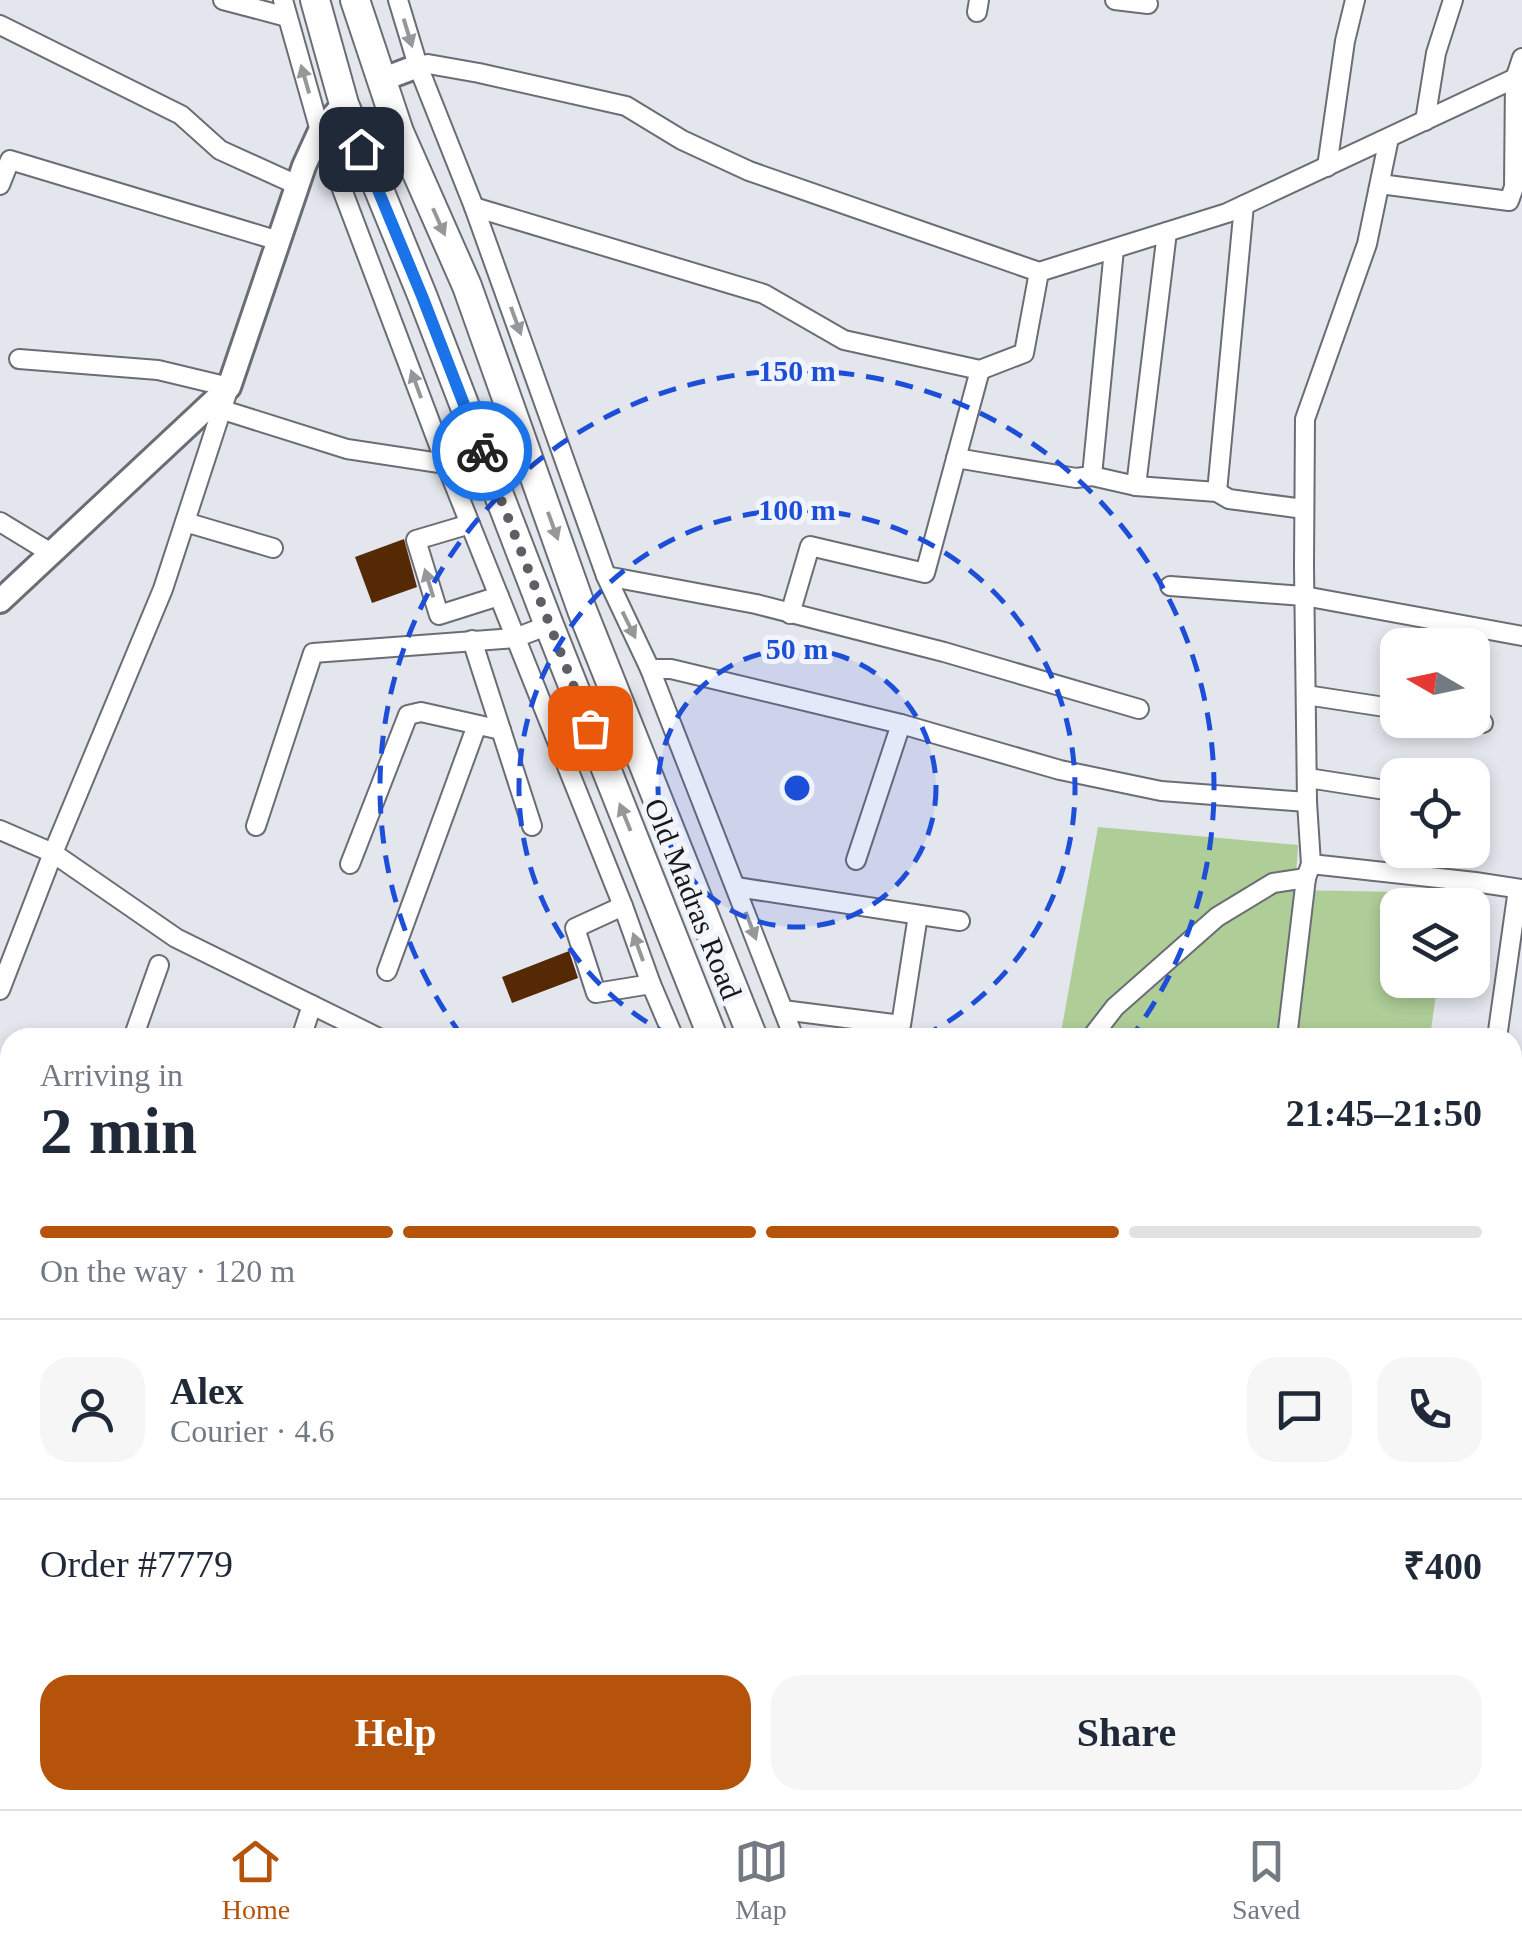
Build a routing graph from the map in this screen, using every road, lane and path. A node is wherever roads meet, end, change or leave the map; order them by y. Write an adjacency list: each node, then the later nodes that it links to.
1 (223, 0): 9 (street)
2 (314, 0): 15 (highway, Old Madras Road)
3 (355, 0): 14 (highway, Old Madras Road)
4 (398, 0): 12 (street, one-way to 12)
5 (1115, 0): 8 (street)
6 (1355, 0): 19 (street)
7 (1453, 0): 16 (street)
8 (1148, 4)
9 (285, 8): 17 (street, one-way to 9)
10 (0, 25): 22 (street)
11 (1522, 58): 13 (street)
12 (418, 66): 14 (main road); 24 (street); 28 (street)
13 (1518, 77): 16 (street); 20 (street)
14 (380, 80): 87 (highway, Old Madras Road, one-way to 87)
15 (344, 104): 17 (main road); 50 (highway, Old Madras Road)
16 (1425, 121): 18 (street)
17 (320, 131): 22 (main road); 34 (street, one-way to 17)
18 (1390, 138): 19 (street); 20 (street)
19 (1327, 167): 23 (street)
20 (1380, 184): 38 (street)
21 (0, 185): 26 (street)
22 (298, 185): 26 (main road)
23 (1244, 205): 25 (street); 37 (street)
24 (474, 208): 30 (street); 44 (street, one-way to 44)
25 (1167, 232): 27 (street); 36 (street)
26 (279, 241): 31 (main road)
27 (1114, 249): 28 (street); 35 (street)
28 (1038, 272): 30 (street)
29 (19, 360): 31 (street)
30 (980, 370): 33 (street)
31 (229, 386): 32 (street); 43 (main road)
32 (222, 410): 34 (street); 40 (street)
33 (956, 458): 35 (street); 49 (street)
34 (446, 464): 41 (street)
35 (1092, 476): 36 (street)
36 (1136, 486): 37 (street)
37 (1217, 492): 38 (street)
38 (1304, 509): 47 (street)
39 (0, 522): 43 (street)
40 (185, 522): 42 (street); 67 (street)
41 (470, 524): 46 (street); 46 (street, one-way to 41)
42 (273, 548)
43 (51, 553): 48 (main road)
44 (606, 576): 49 (street); 54 (street, one-way to 54)
45 (1170, 586): 47 (street)
46 (500, 596): 52 (street)
47 (1304, 596): 51 (street); 55 (street)
48 (0, 601)
49 (790, 614): 57 (street)
50 (549, 624): 52 (street); 86 (highway, Old Madras Road, one-way to 50)
51 (1522, 636)
52 (514, 638): 53 (street); 73 (street)
53 (472, 640): 60 (street); 64 (street)
54 (650, 669): 59 (street); 71 (street)
55 (1306, 695): 56 (street); 61 (street)
56 (1380, 706)
57 (1139, 709)
58 (477, 724): 60 (street); 69 (street); 77 (street)
59 (901, 724): 63 (street); 68 (street)
60 (501, 730): 65 (street)
61 (1308, 778): 62 (street); 63 (street)
62 (1380, 789)
63 (1307, 802): 70 (street)
64 (256, 826)
65 (532, 826)
66 (0, 830): 67 (street)
67 (53, 853): 79 (street); 80 (street)
68 (856, 860)
69 (350, 864)
70 (1309, 871): 72 (street); 89 (street); 90 (street)
71 (736, 887): 74 (street); 81 (street, one-way to 81)
72 (1520, 889): 91 (street)
73 (624, 906): 78 (street, one-way to 73); 78 (street)
74 (918, 915): 75 (street); 81 (street)
75 (960, 921)
76 (159, 965): 82 (street)
77 (387, 970)
78 (652, 984): 85 (street)
79 (0, 990)
80 (312, 1004): 83 (street); 84 (street)
81 (783, 1010): 88 (street)
82 (137, 1028)
83 (304, 1028)
84 (360, 1028)
85 (670, 1028)
86 (709, 1028)
87 (749, 1028)
88 (790, 1028)
89 (1099, 1028)
90 (1289, 1028)
91 (1499, 1028)

